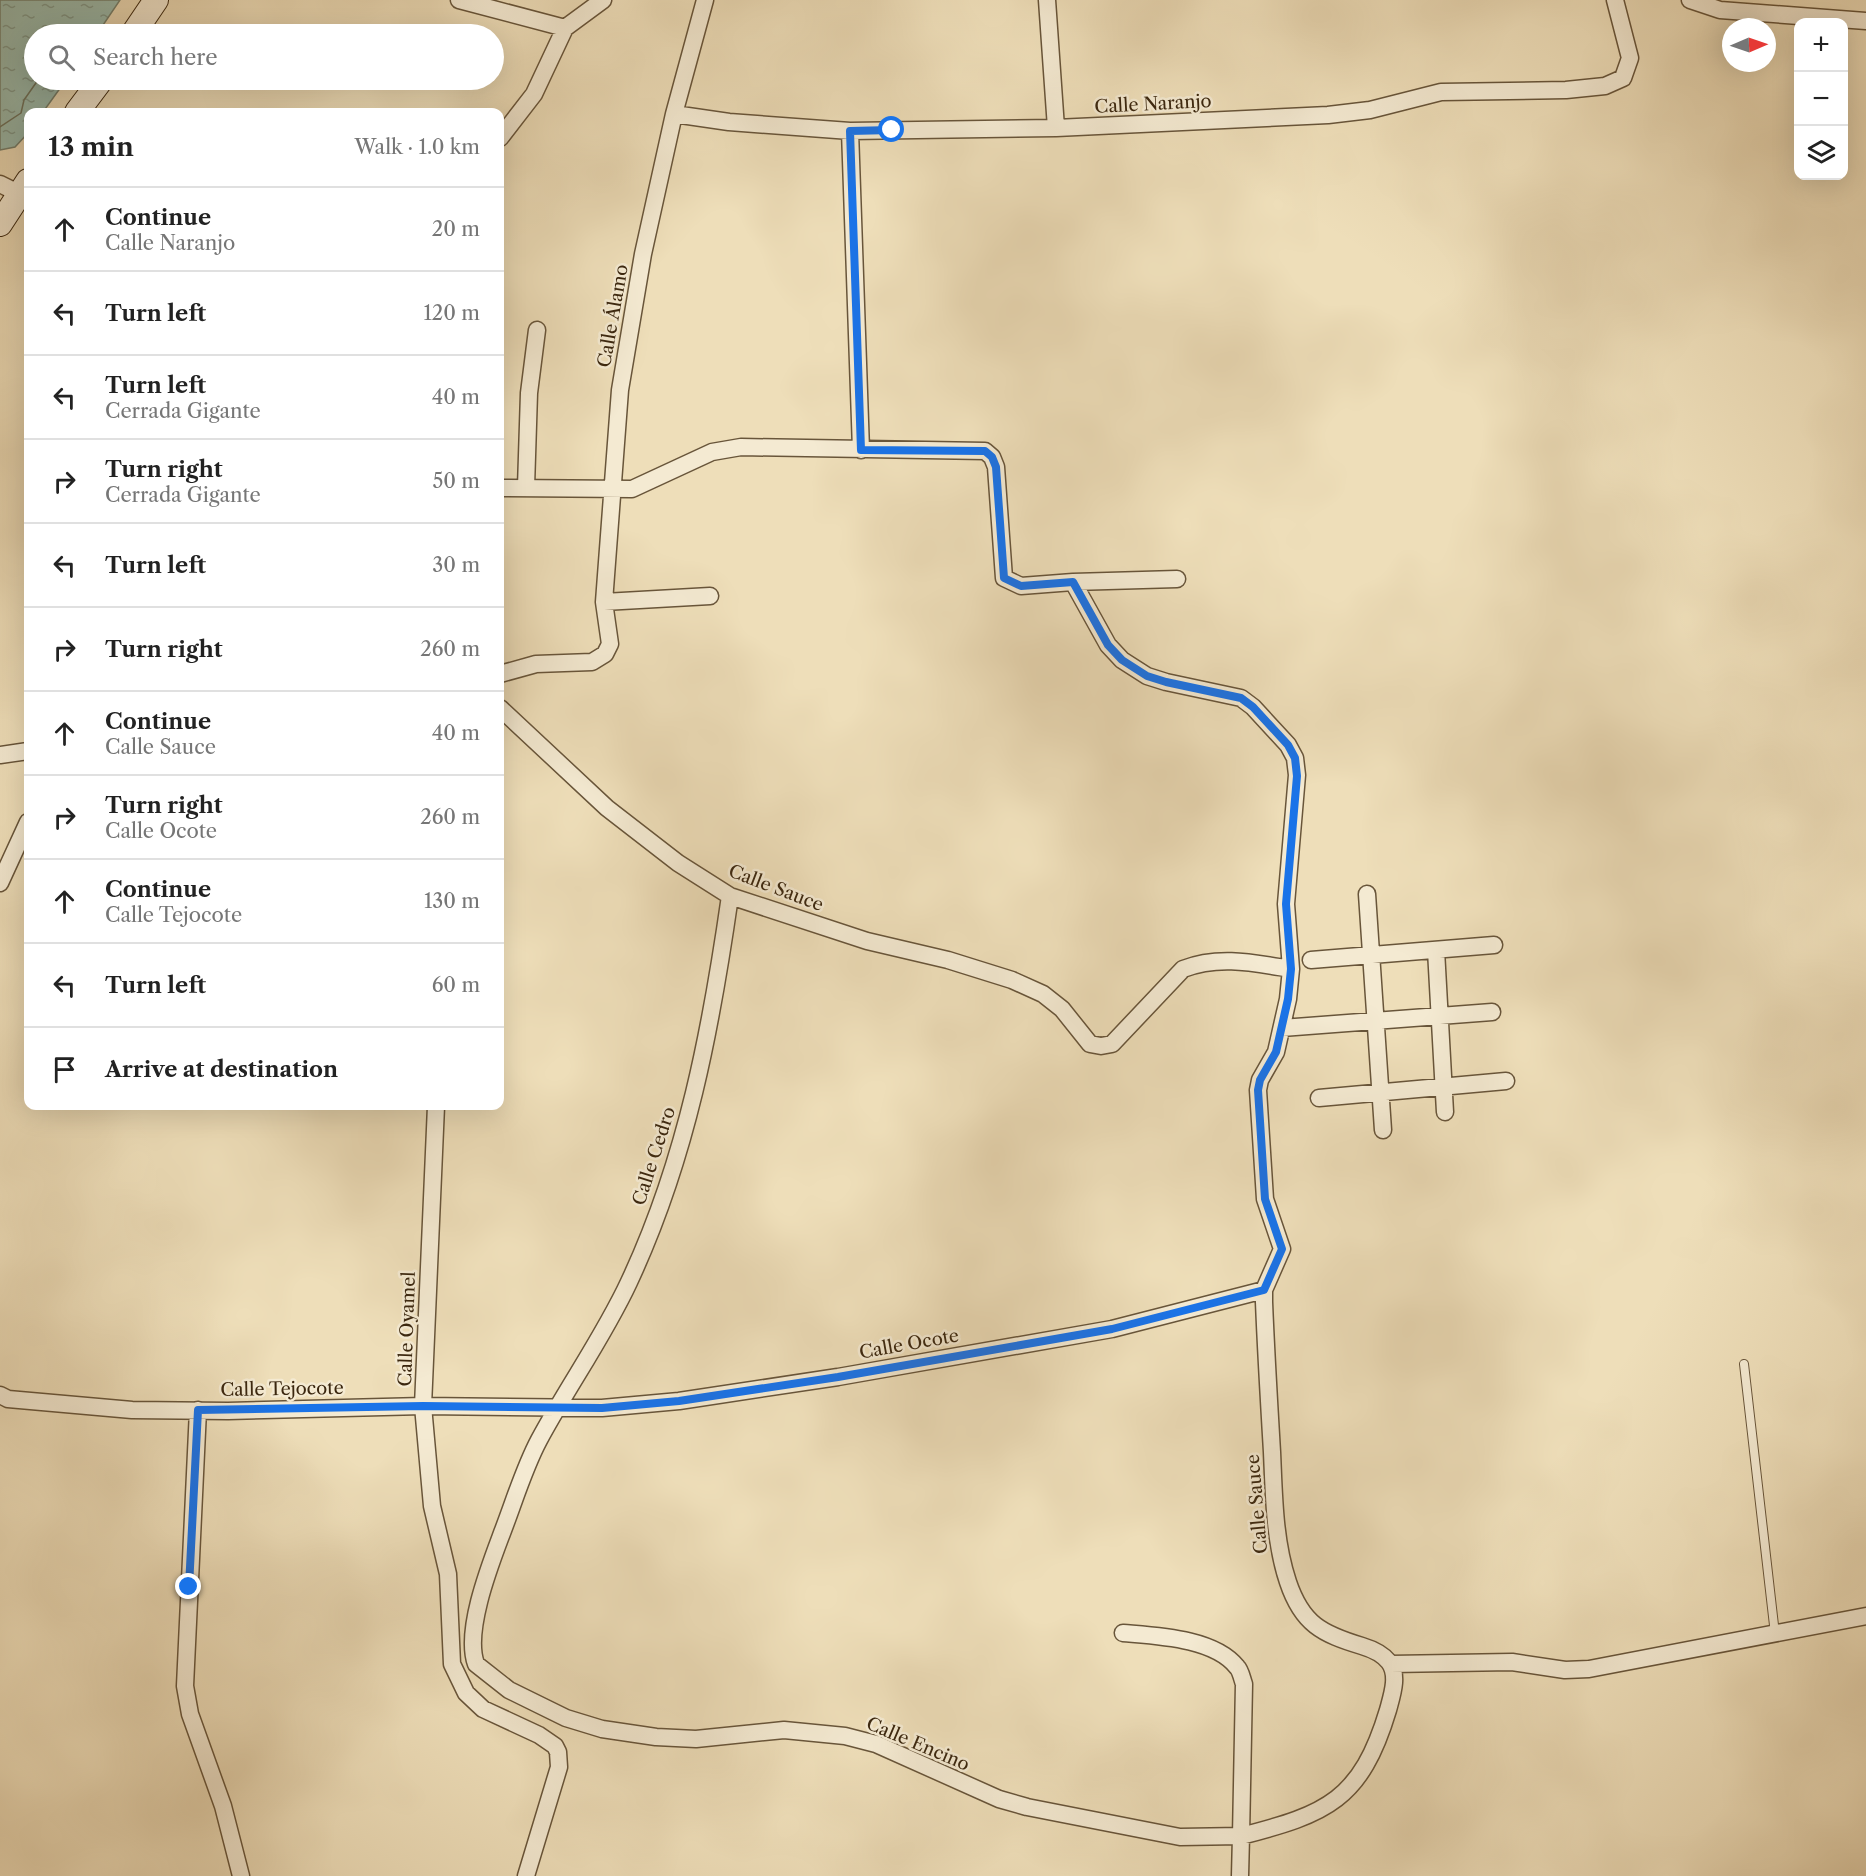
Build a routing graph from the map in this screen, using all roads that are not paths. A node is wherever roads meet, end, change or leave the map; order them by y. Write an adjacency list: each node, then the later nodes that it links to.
1 (156, 0): 9 (main road)
2 (459, 0): 10 (street)
3 (603, 0): 10 (street)
4 (705, 0): 13 (street, Calle Álamo)
5 (1047, 0): 14 (street)
6 (1615, 0): 14 (street, Calle Naranjo)
7 (1690, 0): 8 (street)
8 (1866, 21)
9 (140, 24)
10 (565, 28): 16 (street)
11 (94, 90): 12 (main road)
12 (80, 108)
13 (674, 114): 15 (street, Calle Naranjo); 23 (street, Calle Álamo)
14 (1056, 128): 15 (street, Calle Naranjo)
15 (850, 131): 20 (street)
16 (504, 133)
17 (16, 186): 18 (main road)
18 (0, 224)
19 (537, 330): 21 (street)
20 (861, 450): 23 (street); 25 (street)
21 (526, 487): 22 (street); 23 (street)
22 (504, 488)
23 (612, 490): 27 (street, Calle Álamo)
24 (1177, 579): 25 (street)
25 (1073, 582): 40 (street, Calle Sauce)
26 (710, 596): 27 (street)
27 (604, 602): 28 (street, Calle Álamo)
28 (504, 673)
29 (504, 712): 35 (street, Calle Sauce)
30 (24, 752): 31 (street)
31 (0, 755)
32 (24, 831): 33 (street)
33 (0, 883)
34 (1367, 894): 38 (street)
35 (730, 896): 40 (street, Calle Sauce); 56 (street, Calle Cedro)
36 (1494, 945): 37 (street)
37 (1436, 950): 38 (street); 42 (street)
38 (1371, 955): 39 (street); 43 (street)
39 (1311, 960)
40 (1291, 969): 44 (street, Calle Sauce)
41 (1492, 1012): 42 (street)
42 (1440, 1016): 43 (street); 46 (street)
43 (1375, 1021): 44 (street); 47 (street)
44 (1282, 1028): 52 (street, Calle Sauce)
45 (1506, 1081): 46 (street)
46 (1445, 1087): 47 (street); 50 (street)
47 (1380, 1094): 48 (street); 51 (street)
48 (1319, 1098)
49 (436, 1110): 55 (street, Calle Oyamel)
50 (1445, 1112)
51 (1383, 1130)
52 (1264, 1290): 56 (street, Calle Ocote); 61 (street, Calle Sauce)
53 (1744, 1364): 60 (lane)
54 (4, 1397): 57 (street, Calle Tejocote)
55 (423, 1406): 56 (street, Calle Tejocote); 57 (street, Calle Tejocote); 65 (street, Calle Oyamel)
56 (557, 1408): 62 (street, Calle Cedro)
57 (198, 1410): 64 (street)
58 (1866, 1616): 60 (street)
59 (1124, 1633): 63 (street)
60 (1775, 1634): 61 (street)
61 (1391, 1664): 63 (street)
62 (481, 1671): 63 (street, Calle Encino)
63 (1241, 1836): 66 (street)
64 (241, 1876)
65 (526, 1876)
66 (1240, 1876)

